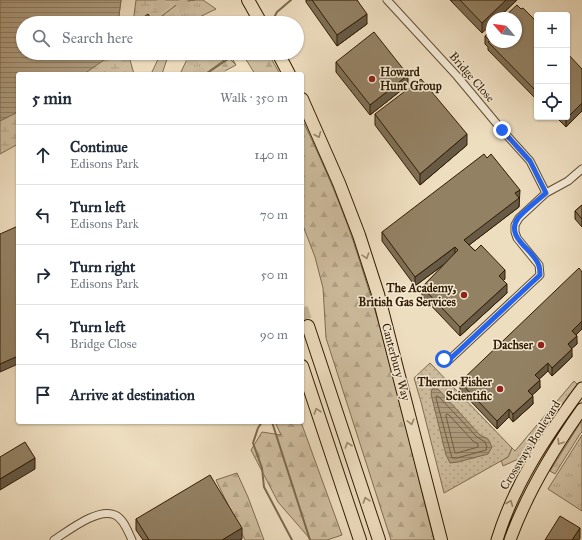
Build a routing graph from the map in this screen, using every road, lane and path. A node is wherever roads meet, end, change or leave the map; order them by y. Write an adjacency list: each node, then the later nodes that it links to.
1 (248, 0): 3 (highway)
2 (388, 0): 8 (street, Bridge Close)
3 (257, 16)
4 (282, 60): 5 (highway)
5 (288, 72)
6 (304, 105): 18 (highway, Canterbury Way, one-way to 18)
7 (582, 169): 8 (street)
8 (546, 193): 10 (street)
9 (308, 326): 17 (highway, one-way to 9)
10 (444, 359)
11 (304, 372): 16 (highway, one-way to 11)
12 (582, 388): 19 (main road, Crossways Boulevard, one-way to 12)
13 (582, 409): 20 (main road, Crossways Boulevard, one-way to 20)
14 (54, 540): 15 (street)
15 (132, 540)
16 (360, 540)
17 (379, 540)
18 (441, 540)
19 (497, 540)
20 (510, 540)

